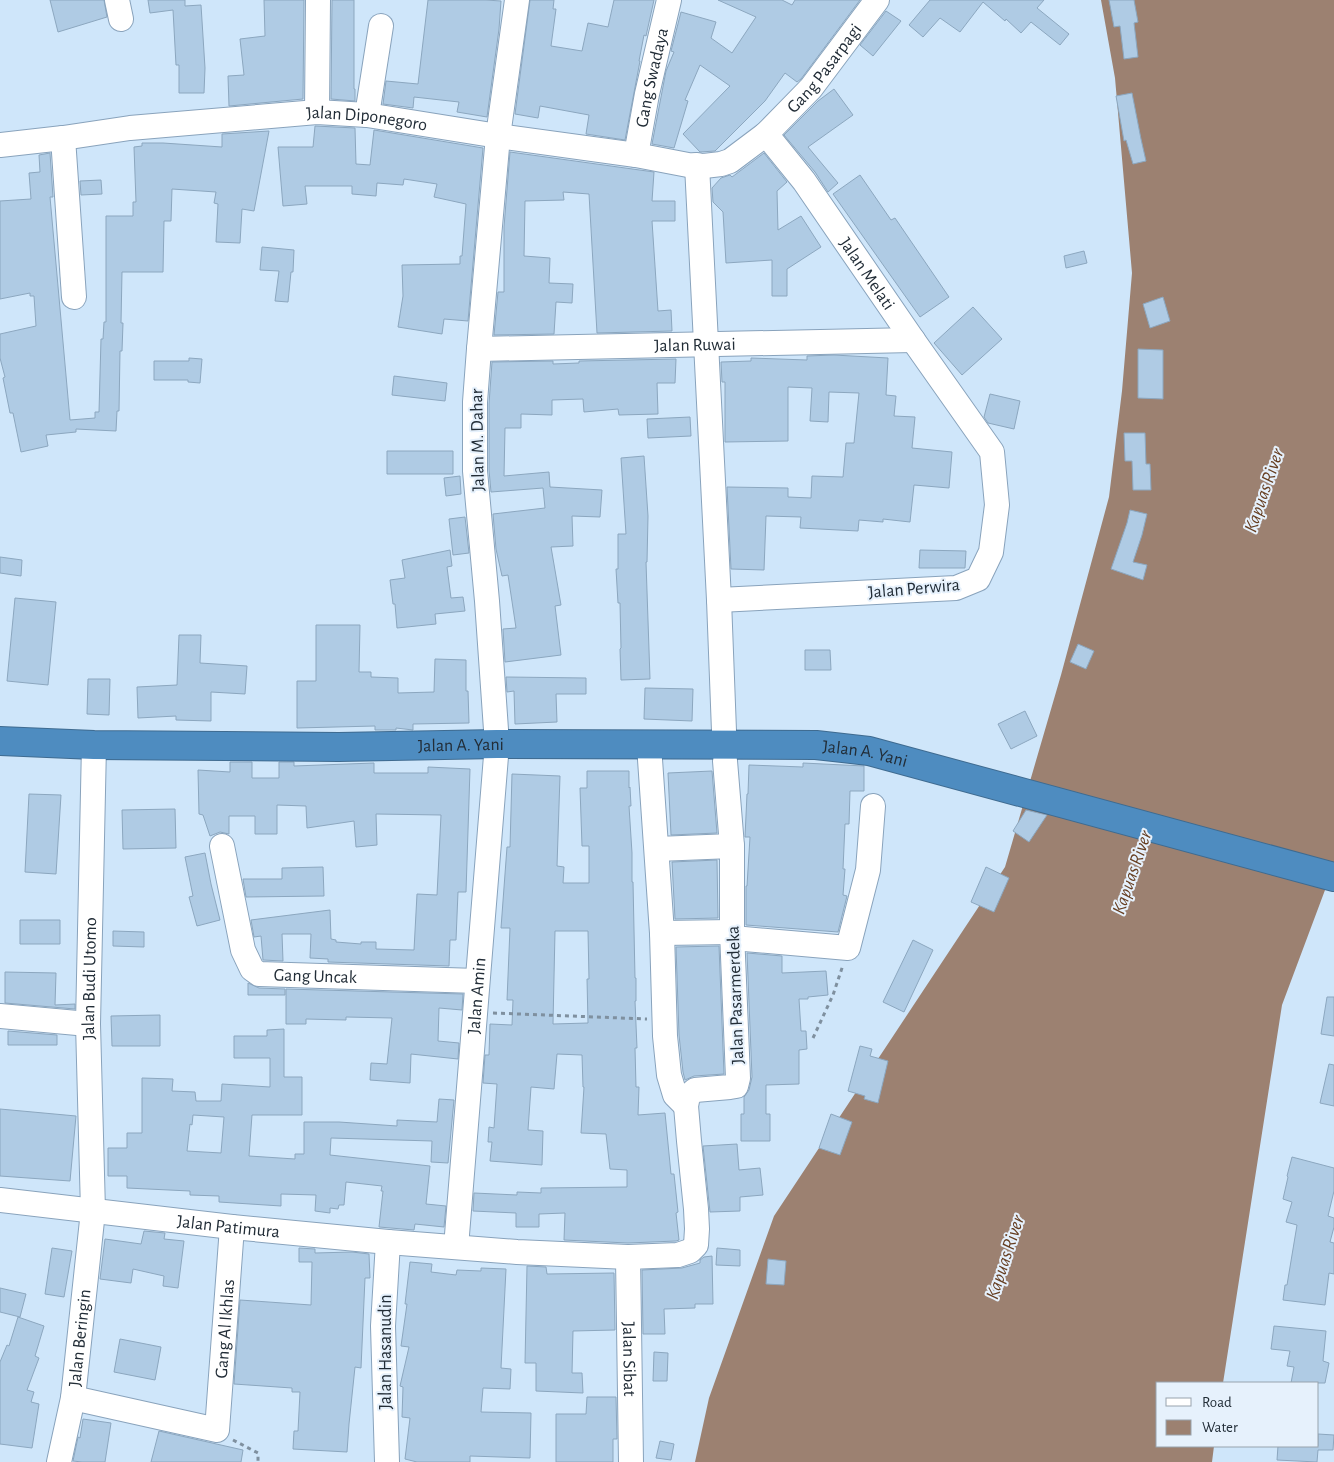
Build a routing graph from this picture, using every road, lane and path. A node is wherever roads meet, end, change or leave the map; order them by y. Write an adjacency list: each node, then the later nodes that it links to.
1 (318, 0): 6 (street)
2 (517, 0): 9 (street, Jalan M. Dahar)
3 (669, 0): 12 (street, Gang Swadaya)
4 (877, 0): 8 (street, Gang Pasarpagi)
5 (381, 26): 7 (street)
6 (317, 112): 7 (street, Jalan Diponegoro); 10 (street, Jalan Diponegoro)
7 (366, 115): 9 (street, Jalan Diponegoro)
8 (766, 134): 13 (street, Jalan Diponegoro); 15 (street, Jalan Melati)
9 (498, 136): 12 (street, Jalan Diponegoro); 17 (street, Jalan M. Dahar)
10 (63, 138): 11 (street, Jalan Diponegoro); 14 (street)
11 (0, 145)
12 (636, 156): 13 (street, Jalan Diponegoro)
13 (697, 166): 16 (street)
14 (74, 297)
15 (913, 340): 16 (street, Jalan Ruwai); 18 (street, Jalan Melati)
16 (706, 344): 17 (street, Jalan Ruwai); 19 (street)
17 (479, 349): 22 (street, Jalan M. Dahar)
18 (992, 452): 19 (street, Jalan Perwira)
19 (719, 600): 20 (street)
20 (724, 731)
21 (0, 741): 23 (highway, Jalan A. Yani)
22 (497, 744): 23 (highway, Jalan A. Yani); 24 (highway, Jalan A. Yani); 34 (street, Jalan Amin)
23 (94, 745): 38 (street, Jalan Budi Utomo)
24 (649, 745): 29 (street); 30 (highway, Jalan A. Yani)
25 (725, 761): 28 (street, Jalan Pasarmerdeka)
26 (873, 806): 33 (street)
27 (222, 846): 34 (street, Gang Uncak)
28 (732, 846): 29 (street); 32 (street, Jalan Pasarmerdeka)
29 (657, 849): 31 (street)
30 (1334, 877)
31 (662, 933): 32 (street); 37 (street)
32 (732, 935): 33 (street); 40 (street, Jalan Pasarmerdeka)
33 (848, 948): 39 (path)
34 (477, 981): 35 (street, Jalan Amin)
35 (475, 1013): 37 (path); 45 (street, Jalan Amin)
36 (0, 1016): 38 (street)
37 (664, 1020): 40 (street)
38 (88, 1024): 42 (street, Jalan Budi Utomo)
39 (813, 1038)
40 (686, 1106): 46 (street)
41 (0, 1200): 42 (street, Jalan Patimura)
42 (93, 1211): 43 (street, Jalan Patimura); 47 (street, Jalan Beringin)
43 (232, 1226): 44 (street, Jalan Patimura); 48 (street, Gang Al Ikhlas)
44 (388, 1242): 45 (street, Jalan Patimura); 51 (street, Jalan Hasanudin)
45 (456, 1247): 46 (street)
46 (628, 1257): 52 (street, Jalan Sibat)
47 (73, 1398): 48 (street); 49 (street, Jalan Beringin)
48 (216, 1430): 50 (path)
49 (59, 1462)
50 (258, 1462)
51 (387, 1462)
52 (631, 1462)

